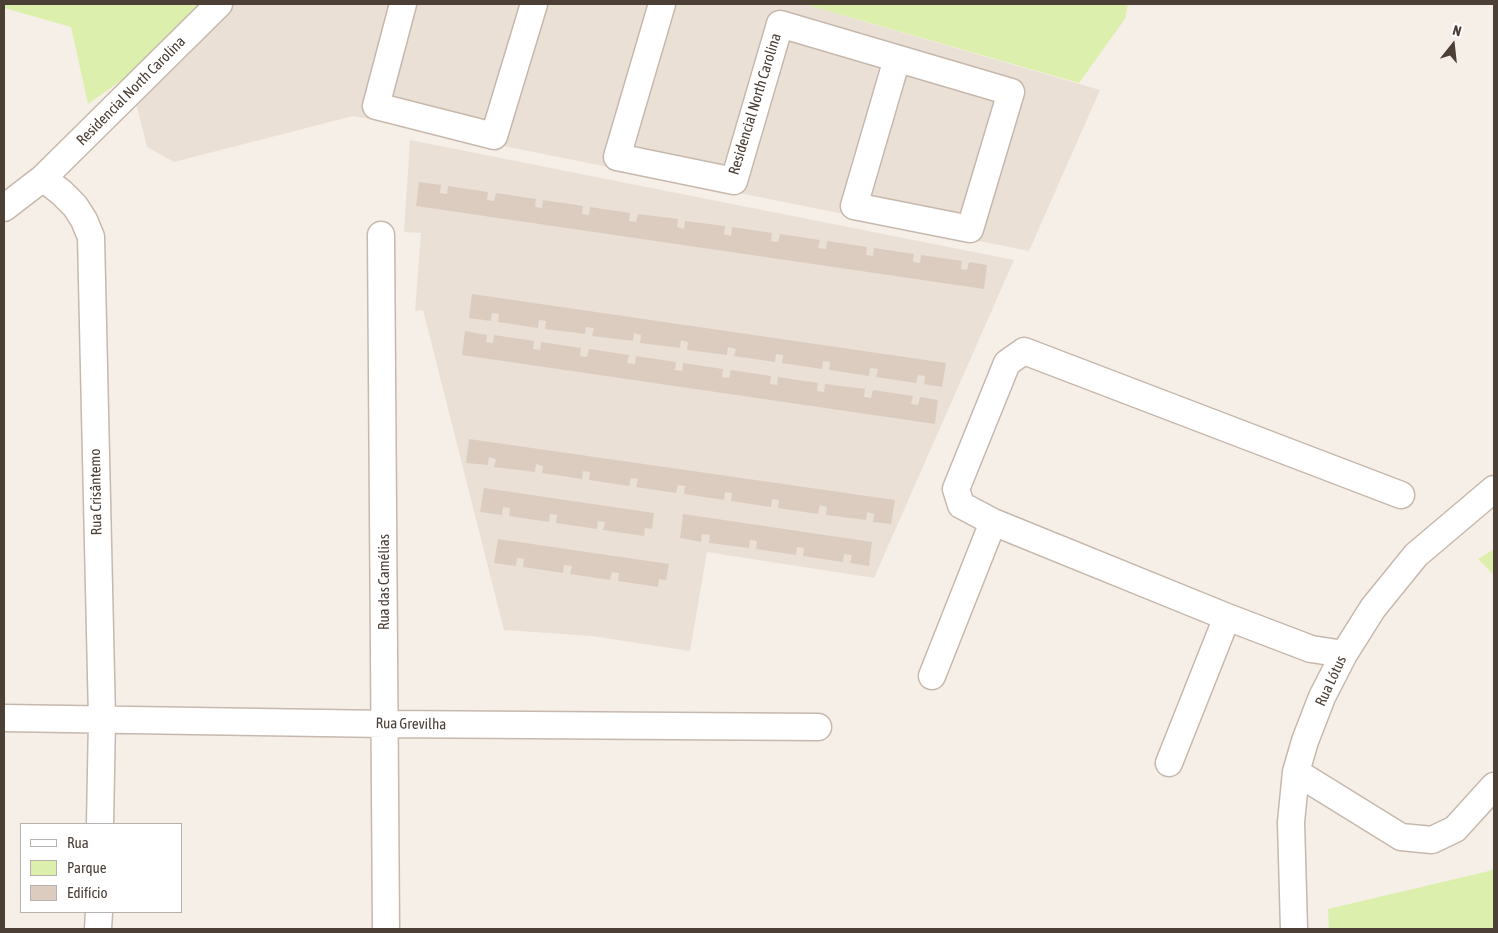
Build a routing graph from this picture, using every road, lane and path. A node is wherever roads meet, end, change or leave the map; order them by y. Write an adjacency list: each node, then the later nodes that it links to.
1 (219, 4): 6 (street, Residencial North Carolina)
2 (403, 4): 3 (street)
3 (534, 4)
4 (662, 4): 5 (street, Residencial North Carolina)
5 (897, 59): 5 (street, Residencial North Carolina)
6 (43, 178): 7 (street, Residencial North Carolina); 16 (street, Rua Crisântemo)
7 (4, 208)
8 (381, 235): 17 (street, Rua das Camélias)
9 (1494, 489): 13 (street, Rua Lótus)
10 (1402, 495): 11 (street)
11 (993, 522): 12 (street); 14 (street)
12 (1227, 617): 13 (street); 19 (street)
13 (1344, 654): 20 (street, Rua Lótus)
14 (932, 676)
15 (4, 718): 16 (street, Rua Grevilha)
16 (102, 719): 17 (street, Rua Grevilha); 22 (street, Rua Crisântemo)
17 (385, 724): 18 (street, Rua Grevilha); 25 (street, Rua das Camélias)
18 (818, 727)
19 (1169, 764)
20 (1296, 772): 21 (street); 26 (street, Rua Lótus)
21 (1494, 786)
22 (100, 823)
23 (98, 913): 24 (street)
24 (98, 929)
25 (386, 929)
26 (1294, 929)

